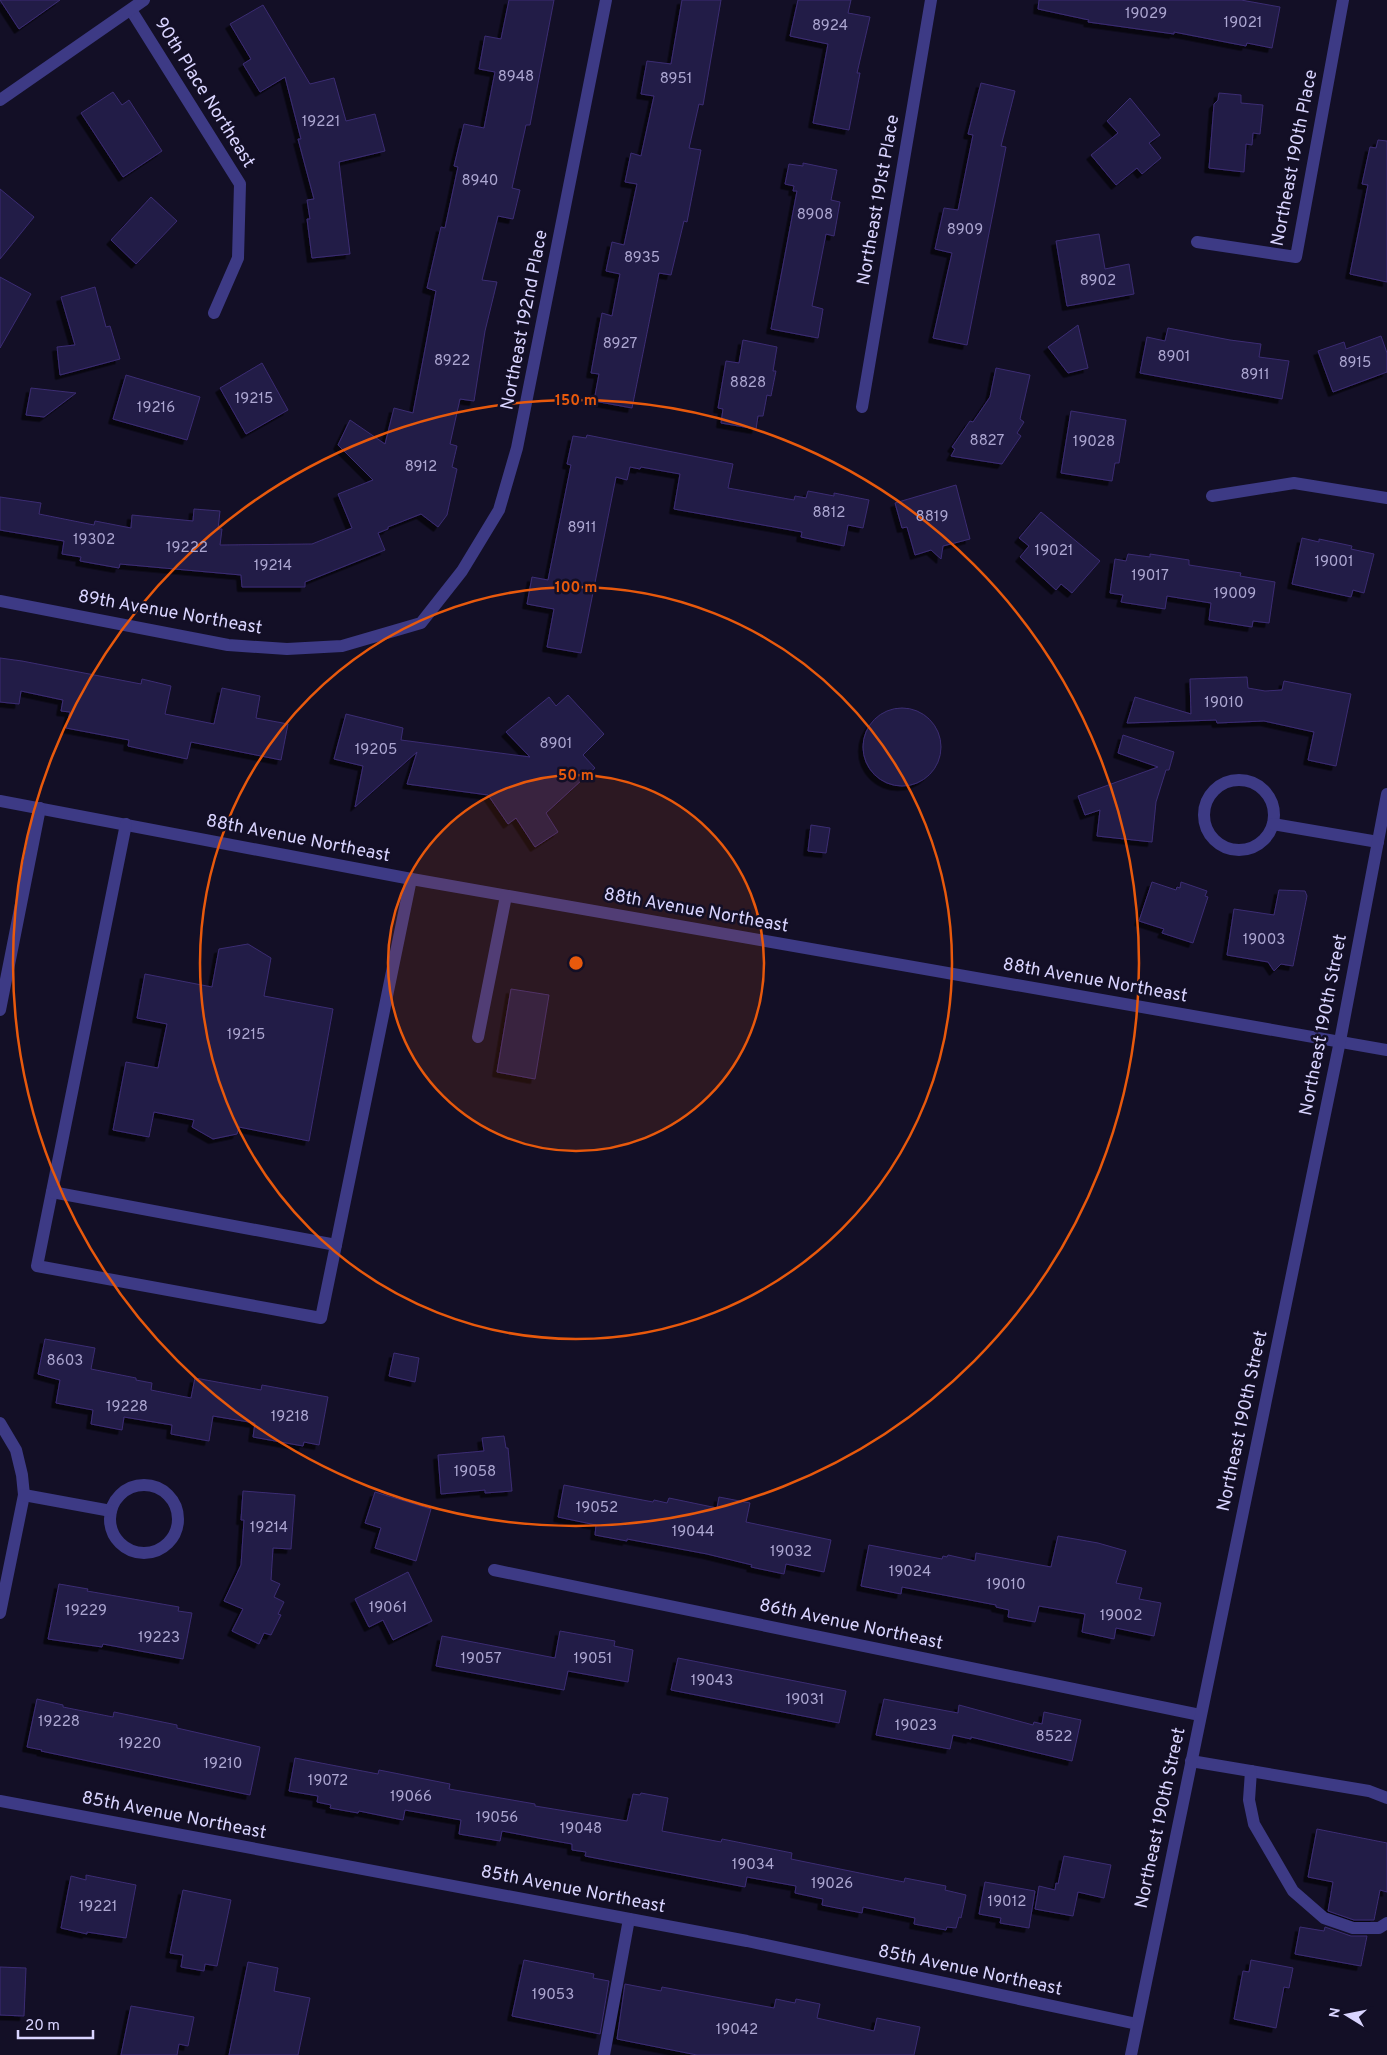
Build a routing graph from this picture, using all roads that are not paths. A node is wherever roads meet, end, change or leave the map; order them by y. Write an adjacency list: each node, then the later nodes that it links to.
1 (144, 0): 5 (street)
2 (606, 0): 13 (street, Northeast 192nd Place)
3 (931, 0): 9 (street, Northeast 191st Place)
4 (1343, 0): 7 (street, Northeast 190th Place)
5 (131, 10): 6 (street); 8 (street, 90th Place Northeast)
6 (0, 100)
7 (1197, 242)
8 (214, 313)
9 (862, 407)
10 (1212, 496): 11 (street)
11 (1387, 498)
12 (0, 601): 13 (street, 89th Avenue Northeast)
13 (421, 622)
14 (1387, 794): 19 (street, Northeast 190th Street)
15 (0, 801): 16 (street, 88th Avenue Northeast)
16 (40, 808): 17 (street, 88th Avenue Northeast); 22 (street)
17 (126, 824): 20 (street, 88th Avenue Northeast); 26 (street)
18 (1273, 824): 18 (street); 19 (street)
19 (1378, 842): 24 (street, Northeast 190th Street)
20 (411, 879): 21 (street, 88th Avenue Northeast); 27 (street)
21 (506, 896): 23 (street); 24 (street, 88th Avenue Northeast)
22 (0, 1010)
23 (478, 1037)
24 (1340, 1041): 25 (street, 88th Avenue Northeast); 33 (street, Northeast 190th Street)
25 (1387, 1050)
26 (52, 1192): 27 (street); 27 (street)
27 (336, 1245)
28 (0, 1423): 29 (street)
29 (24, 1495): 30 (street); 32 (street)
30 (111, 1511): 30 (street)
31 (494, 1570): 33 (street, 86th Avenue Northeast)
32 (0, 1613)
33 (1200, 1715): 34 (street, Northeast 190th Street)
34 (1191, 1761): 35 (street); 40 (street, Northeast 190th Street)
35 (1251, 1771): 36 (street); 39 (street)
36 (1387, 1798)
37 (0, 1801): 38 (street, 85th Avenue Northeast)
38 (629, 1919): 40 (street, 85th Avenue Northeast); 41 (street)
39 (1387, 1923)
40 (1137, 2024): 42 (street, Northeast 190th Street)
41 (604, 2055)
42 (1131, 2055)

